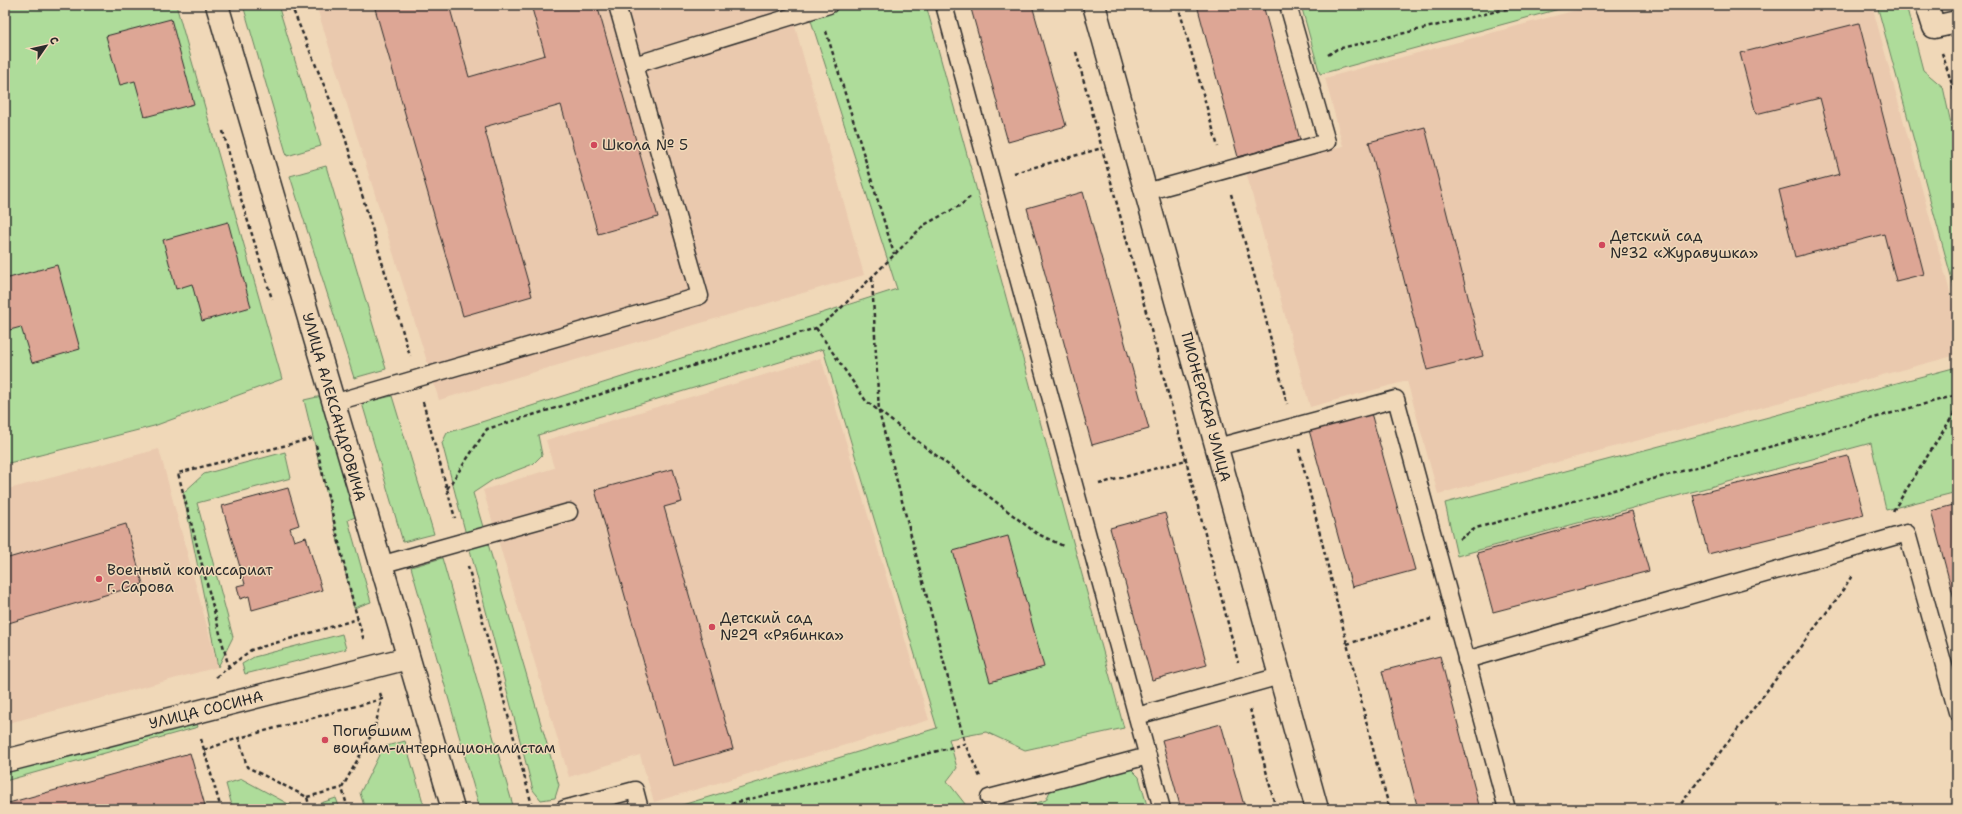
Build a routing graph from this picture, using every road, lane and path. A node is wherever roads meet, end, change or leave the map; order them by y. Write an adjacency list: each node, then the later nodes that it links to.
1 (217, 5): 24 (street, УЛИЦА АЛЕКСАНДРОВИЧА)
2 (617, 5): 12 (lane)
3 (944, 5): 17 (lane)
4 (1094, 5): 18 (street, ПИОНЕРСКАЯ УЛИЦА)
5 (1288, 5): 13 (lane)
6 (1523, 5): 13 (path)
7 (1927, 5): 10 (street)
8 (824, 7): 12 (lane); 19 (path)
9 (1957, 22): 10 (street)
10 (1934, 27): 14 (path)
11 (1076, 50): 16 (path)
12 (634, 65): 24 (lane)
13 (1307, 71): 18 (lane)
14 (1957, 100)
15 (222, 127): 21 (path)
16 (1102, 148): 17 (path); 30 (path)
17 (991, 179): 19 (path); 32 (lane)
18 (1146, 192): 29 (street, ПИОНЕРСКАЯ УЛИЦА)
19 (894, 254): 20 (path)
20 (872, 277): 22 (path); 26 (path)
21 (274, 303)
22 (816, 328): 26 (path); 31 (path)
23 (1957, 395): 35 (path)
24 (333, 403): 37 (street, УЛИЦА АЛЕКСАНДРОВИЧА)
25 (1957, 409): 34 (path)
26 (879, 412): 36 (path); 53 (path)
27 (312, 431): 28 (path)
28 (314, 438): 39 (path); 44 (path)
29 (1216, 447): 35 (lane); 45 (street, ПИОНЕРСКАЯ УЛИЦА)
30 (1186, 460): 32 (path); 47 (path)
31 (447, 489)
32 (1076, 490): 36 (lane)
33 (570, 512): 37 (lane)
34 (1872, 543): 42 (lane); 49 (lane); 71 (path)
35 (1438, 554): 38 (lane)
36 (1095, 561): 50 (lane)
37 (380, 565): 41 (street, УЛИЦА АЛЕКСАНДРОВИЧА)
38 (1454, 613): 40 (path); 42 (lane)
39 (358, 619): 43 (path); 44 (path)
40 (1347, 644)
41 (408, 658): 43 (street, УЛИЦА СОСИНА); 63 (street, УЛИЦА АЛЕКСАНДРОВИЧА)
42 (1466, 660): 70 (lane)
43 (372, 667): 48 (path); 56 (street, УЛИЦА СОСИНА)
44 (229, 668): 46 (path)
45 (1280, 676): 47 (lane); 69 (street, ПИОНЕРСКАЯ УЛИЦА)
46 (211, 678)
47 (1244, 686): 50 (lane); 68 (path)
48 (382, 699): 52 (path); 57 (path)
49 (1957, 712)
50 (1137, 716): 55 (lane)
51 (200, 735): 54 (path)
52 (239, 738): 54 (path); 58 (path)
53 (965, 744): 59 (path); 66 (path)
54 (204, 750): 60 (path)
55 (1148, 756): 59 (lane); 67 (lane)
56 (5, 761)
57 (342, 788): 58 (path); 62 (path)
58 (307, 798): 61 (path)
59 (989, 798)
60 (221, 809)
61 (310, 809)
62 (348, 809)
63 (453, 809)
64 (564, 809): 65 (lane)
65 (640, 809)
66 (711, 809)
67 (1162, 809)
68 (1276, 809)
69 (1317, 809)
70 (1507, 809)
71 (1677, 809)

